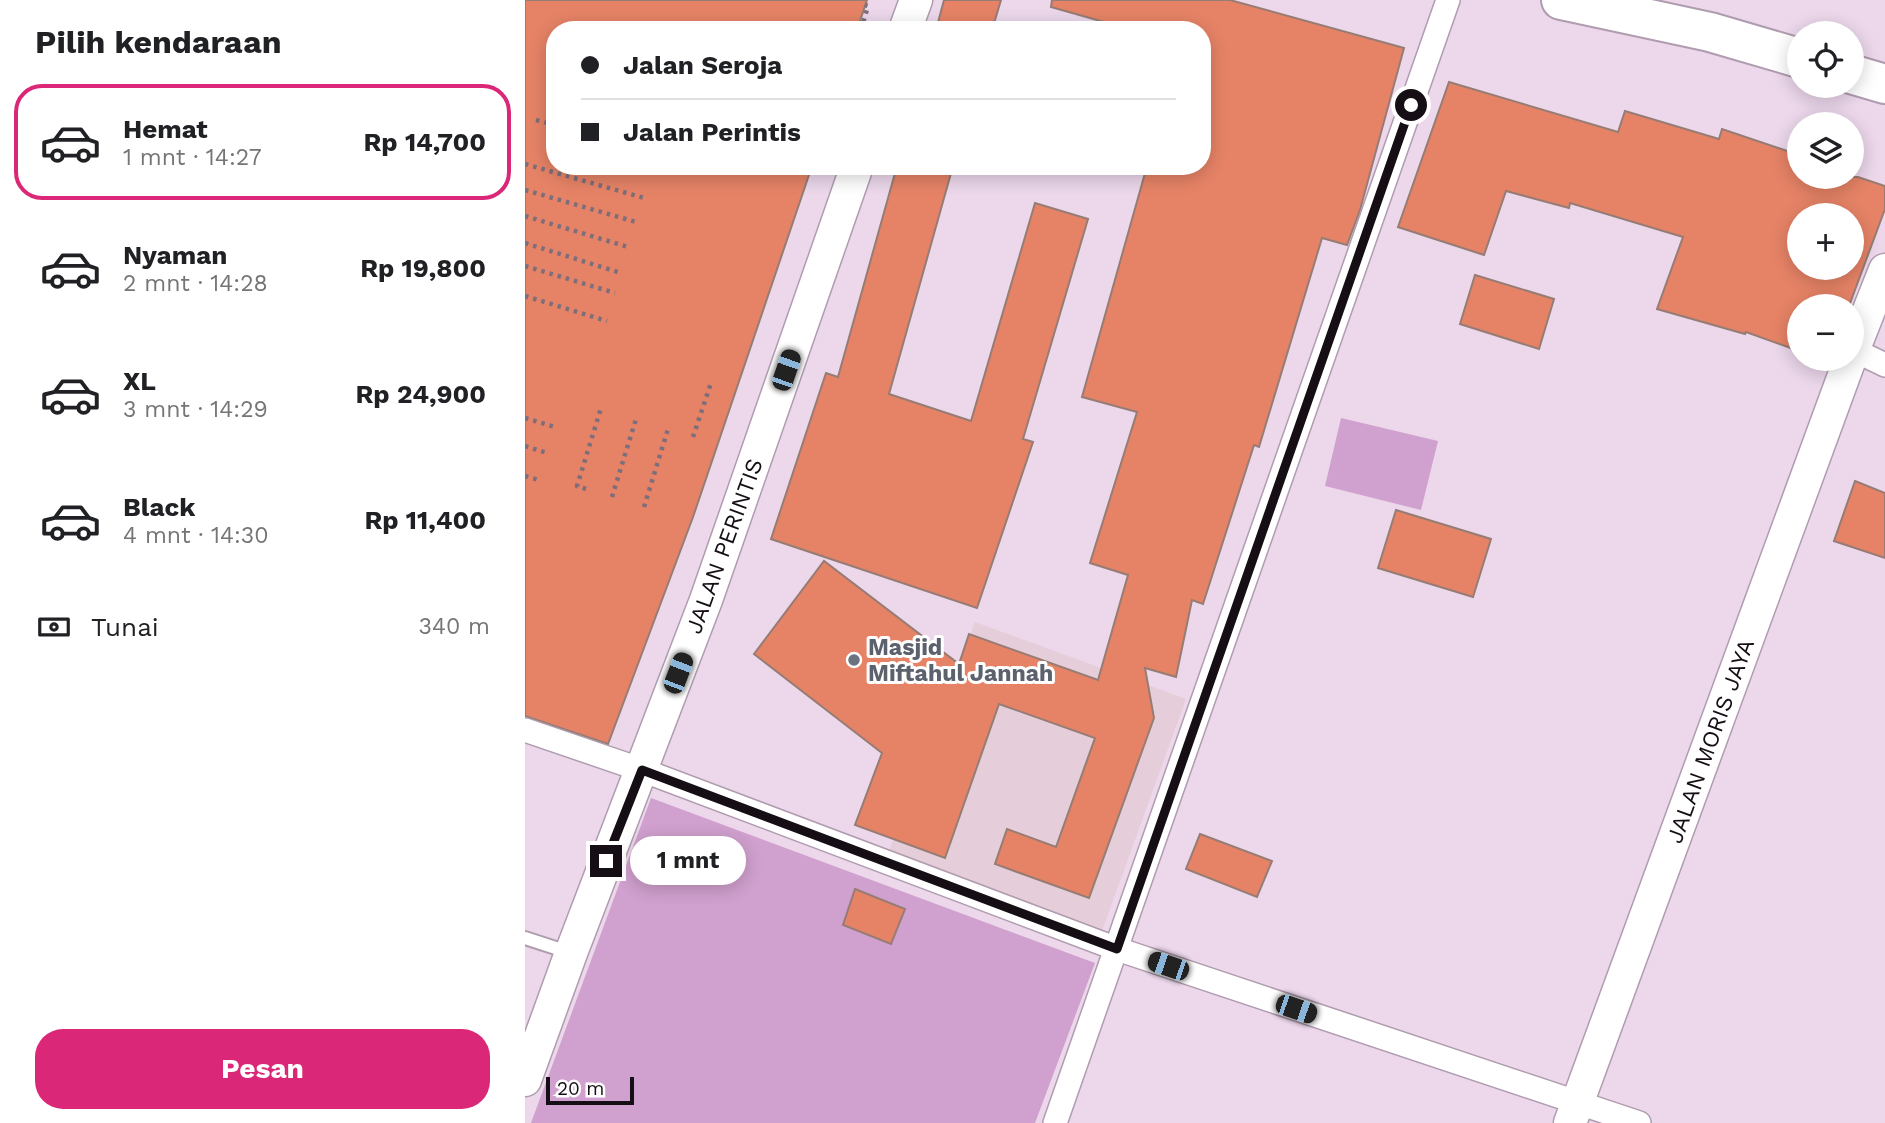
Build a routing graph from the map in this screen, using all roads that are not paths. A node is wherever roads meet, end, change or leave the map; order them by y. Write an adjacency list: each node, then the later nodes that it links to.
1 (916, 0): 4 (street)
2 (1448, 0): 17 (street)
3 (1561, 0): 5 (highway)
4 (908, 21)
5 (1787, 54)
6 (1864, 78): 7 (highway)
7 (1885, 84)
8 (854, 175): 15 (street, JALAN PERINTIS)
9 (1885, 270): 10 (street, JALAN MORIS JAYA)
10 (1864, 324)
11 (1864, 359): 12 (street)
12 (1885, 365)
13 (1846, 371): 20 (street, JALAN MORIS JAYA)
14 (525, 730): 15 (street)
15 (642, 770): 17 (street); 18 (street, JALAN PERINTIS)
16 (525, 938): 18 (lane)
17 (1117, 949): 20 (street); 21 (street)
18 (571, 953): 19 (street, JALAN PERINTIS)
19 (525, 1080)
20 (1574, 1113): 22 (street)
21 (1055, 1123)
22 (1639, 1123)

